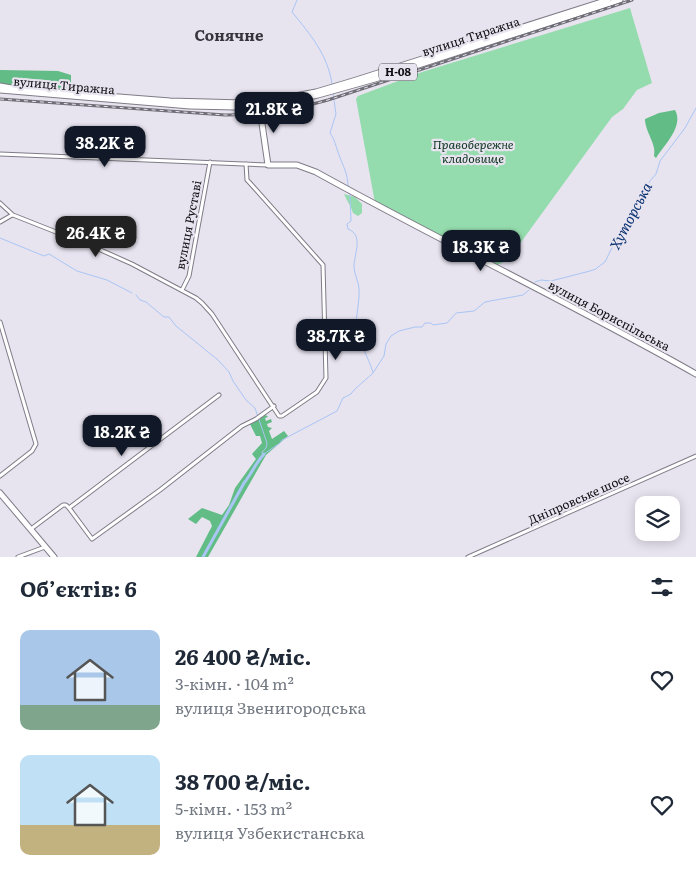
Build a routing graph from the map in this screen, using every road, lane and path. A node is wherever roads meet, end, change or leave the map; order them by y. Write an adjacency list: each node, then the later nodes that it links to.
1 (608, 0): 3 (main road, вулиця Тиражна / Н-08)
2 (620, 0): 3 (main road, вулиця Тиражна / Н-08)
3 (437, 56): 6 (main road, вулиця Тиражна / Н-08)
4 (0, 86): 6 (main road, вулиця Тиражна / Н-08)
5 (0, 90): 6 (main road, вулиця Тиражна / Н-08)
6 (259, 104): 10 (main road)
7 (0, 154): 8 (street, вулиця Бориспільська)
8 (210, 162): 9 (street, вулиця Бориспільська); 14 (street, вулиця Руставі)
9 (246, 164): 10 (street, вулиця Бориспільська); 18 (street)
10 (268, 165): 16 (main road, вулиця Бориспільська)
11 (0, 203): 12 (street)
12 (12, 215): 13 (street); 14 (street)
13 (0, 222)
14 (182, 290): 18 (street)
15 (0, 322): 20 (street)
16 (696, 374)
17 (219, 395): 22 (street)
18 (274, 406): 22 (street)
19 (696, 456): 27 (street, Дніпровське шосе)
20 (0, 476)
21 (0, 493): 23 (main road)
22 (70, 508): 23 (street)
23 (31, 530): 24 (main road)
24 (45, 547): 25 (street); 26 (main road)
25 (18, 557)
26 (54, 557)
27 (468, 557)

